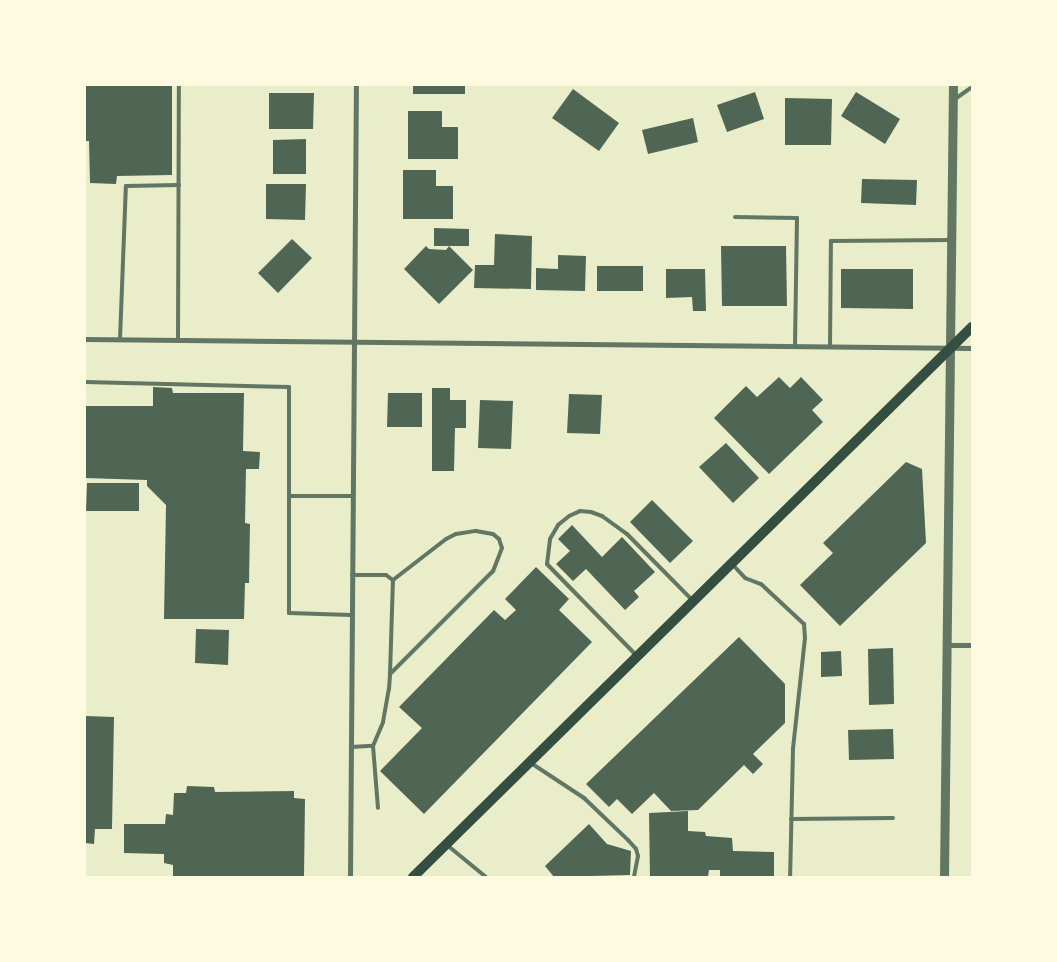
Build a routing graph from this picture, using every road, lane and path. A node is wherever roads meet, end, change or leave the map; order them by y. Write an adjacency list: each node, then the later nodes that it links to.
1 (179, 85): 6 (lane)
2 (356, 85): 13 (street)
3 (953, 85): 5 (street)
4 (972, 87): 5 (lane)
5 (953, 100): 8 (street)
6 (179, 185): 11 (lane); 12 (lane)
7 (735, 217): 14 (lane)
8 (951, 240): 15 (lane); 16 (street)
9 (972, 326): 16 (main road)
10 (85, 339): 11 (street)
11 (120, 339): 12 (street)
12 (178, 340): 13 (street)
13 (353, 341): 14 (street); 20 (street)
14 (795, 347): 15 (street)
15 (830, 347): 16 (street)
16 (950, 348): 17 (street); 21 (main road); 26 (street)
17 (972, 348)
18 (85, 382): 19 (lane)
19 (289, 496): 20 (lane); 25 (lane)
20 (352, 496): 22 (street)
21 (732, 563): 24 (main road); 35 (lane)
22 (352, 575): 23 (lane); 25 (street)
23 (393, 580): 29 (lane); 29 (lane)
24 (693, 602): 28 (main road); 28 (lane)
25 (351, 615): 31 (street)
26 (948, 645): 27 (street); 42 (street)
27 (972, 646)
28 (638, 657): 32 (main road)
29 (390, 674): 30 (lane)
30 (373, 746): 31 (lane); 33 (lane)
31 (351, 747): 37 (street)
32 (530, 763): 36 (main road); 40 (lane)
33 (378, 808)
34 (894, 818): 35 (lane)
35 (791, 820): 41 (lane)
36 (447, 845): 38 (main road); 39 (lane)
37 (350, 877)
38 (414, 877)
39 (486, 877)
40 (634, 877)
41 (790, 877)
42 (944, 877)

